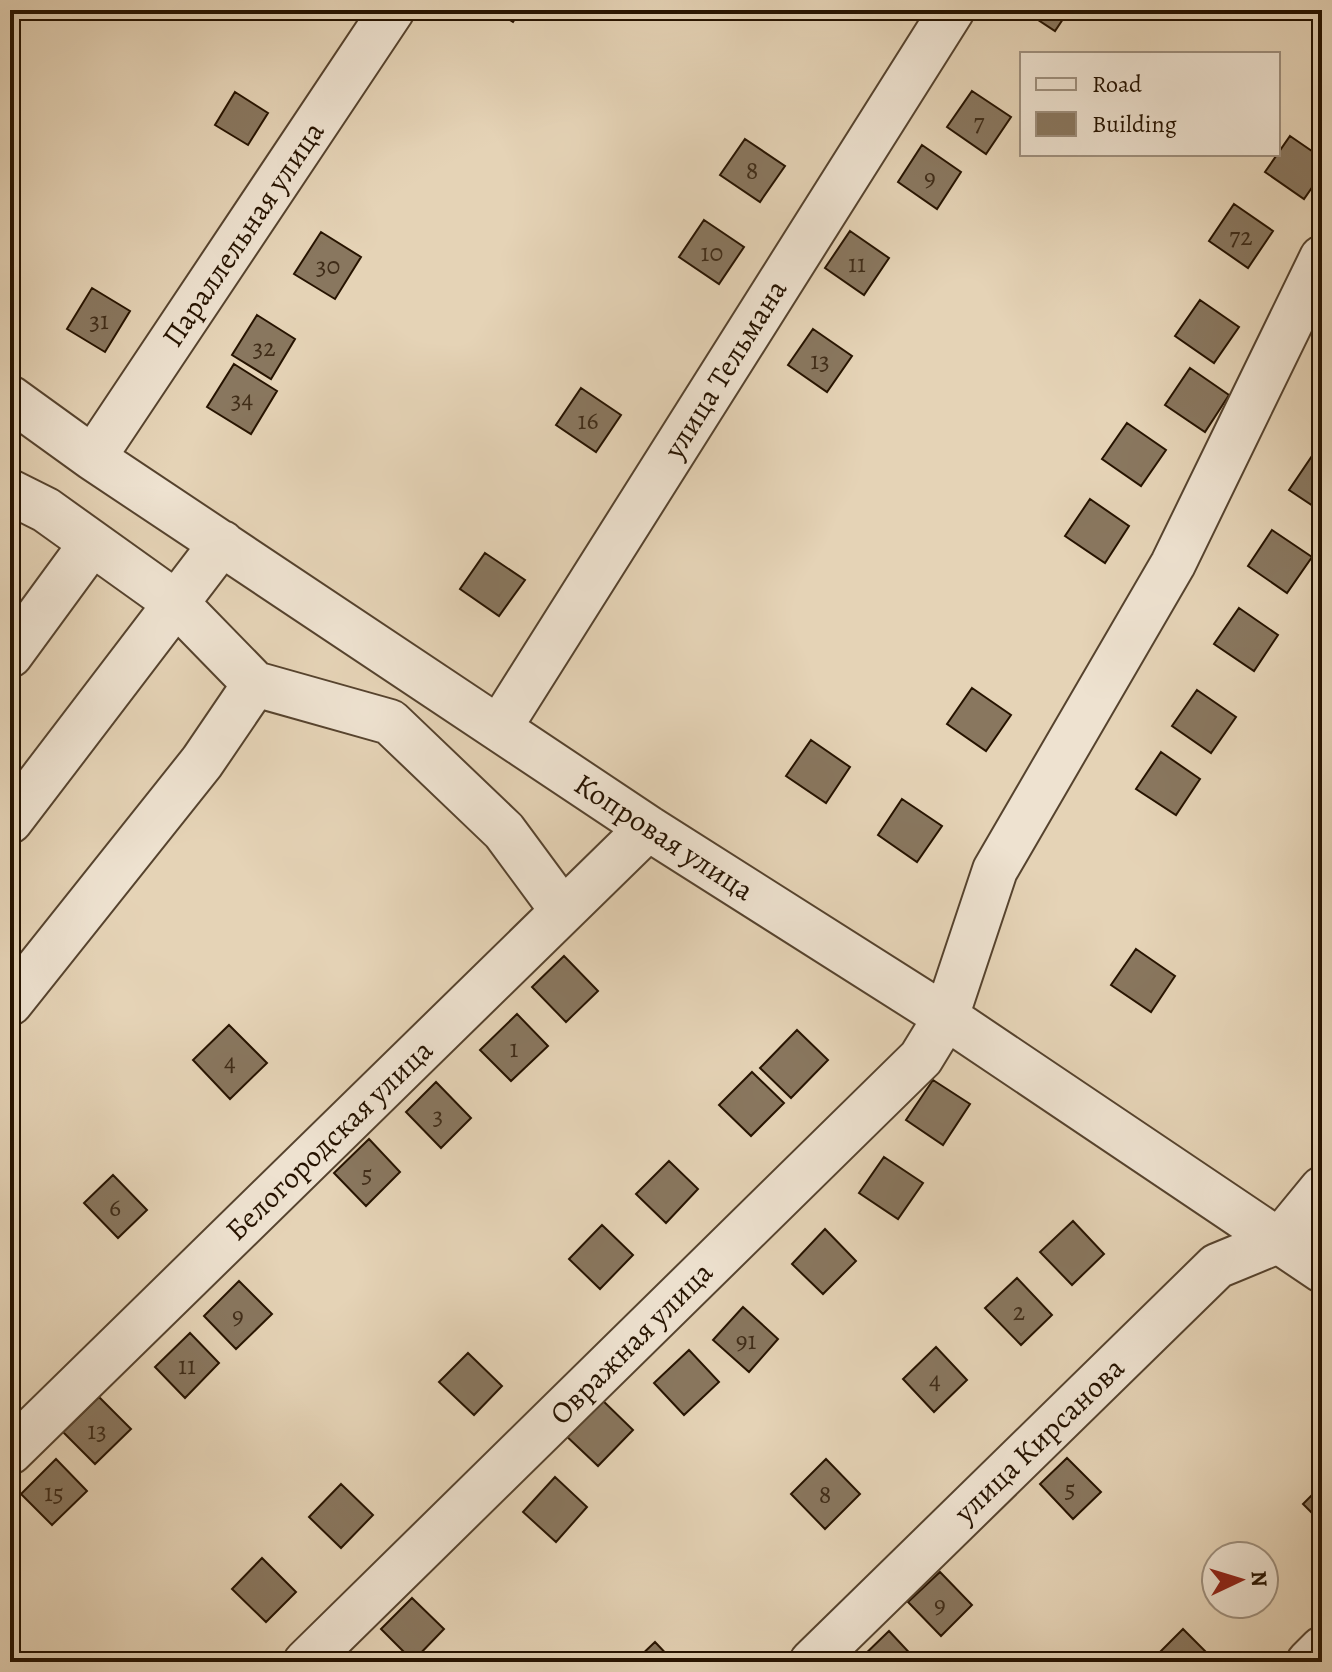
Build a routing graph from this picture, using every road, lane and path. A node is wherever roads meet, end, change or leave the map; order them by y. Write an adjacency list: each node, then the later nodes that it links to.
1 (392, 10): 5 (street, Параллельная улица)
2 (952, 10): 12 (street, улица Тельмана)
3 (1322, 258): 17 (street, Овражная улица)
4 (10, 398): 5 (street, Копровая улица)
5 (93, 458): 8 (street, Копровая улица)
6 (10, 492): 7 (street)
7 (92, 543): 9 (street); 10 (street)
8 (222, 543): 9 (street); 12 (street, Копровая улица)
9 (176, 603): 11 (street); 13 (street)
10 (10, 655)
11 (255, 684): 15 (street); 16 (street)
12 (499, 728): 14 (street, Копровая улица)
13 (10, 821)
14 (648, 828): 15 (street, Белогородская улица); 17 (street, Копровая улица)
15 (563, 911): 21 (street, Белогородская улица)
16 (10, 1003)
17 (946, 1017): 19 (street, Копровая улица); 23 (street, Овражная улица)
18 (1322, 1189): 19 (street)
19 (1280, 1240): 20 (street, Копровая улица); 24 (street, улица Кирсанова)
20 (1322, 1270)
21 (10, 1452)
22 (1322, 1649): 25 (street)
23 (306, 1662)
24 (812, 1662)
25 (1309, 1662)

